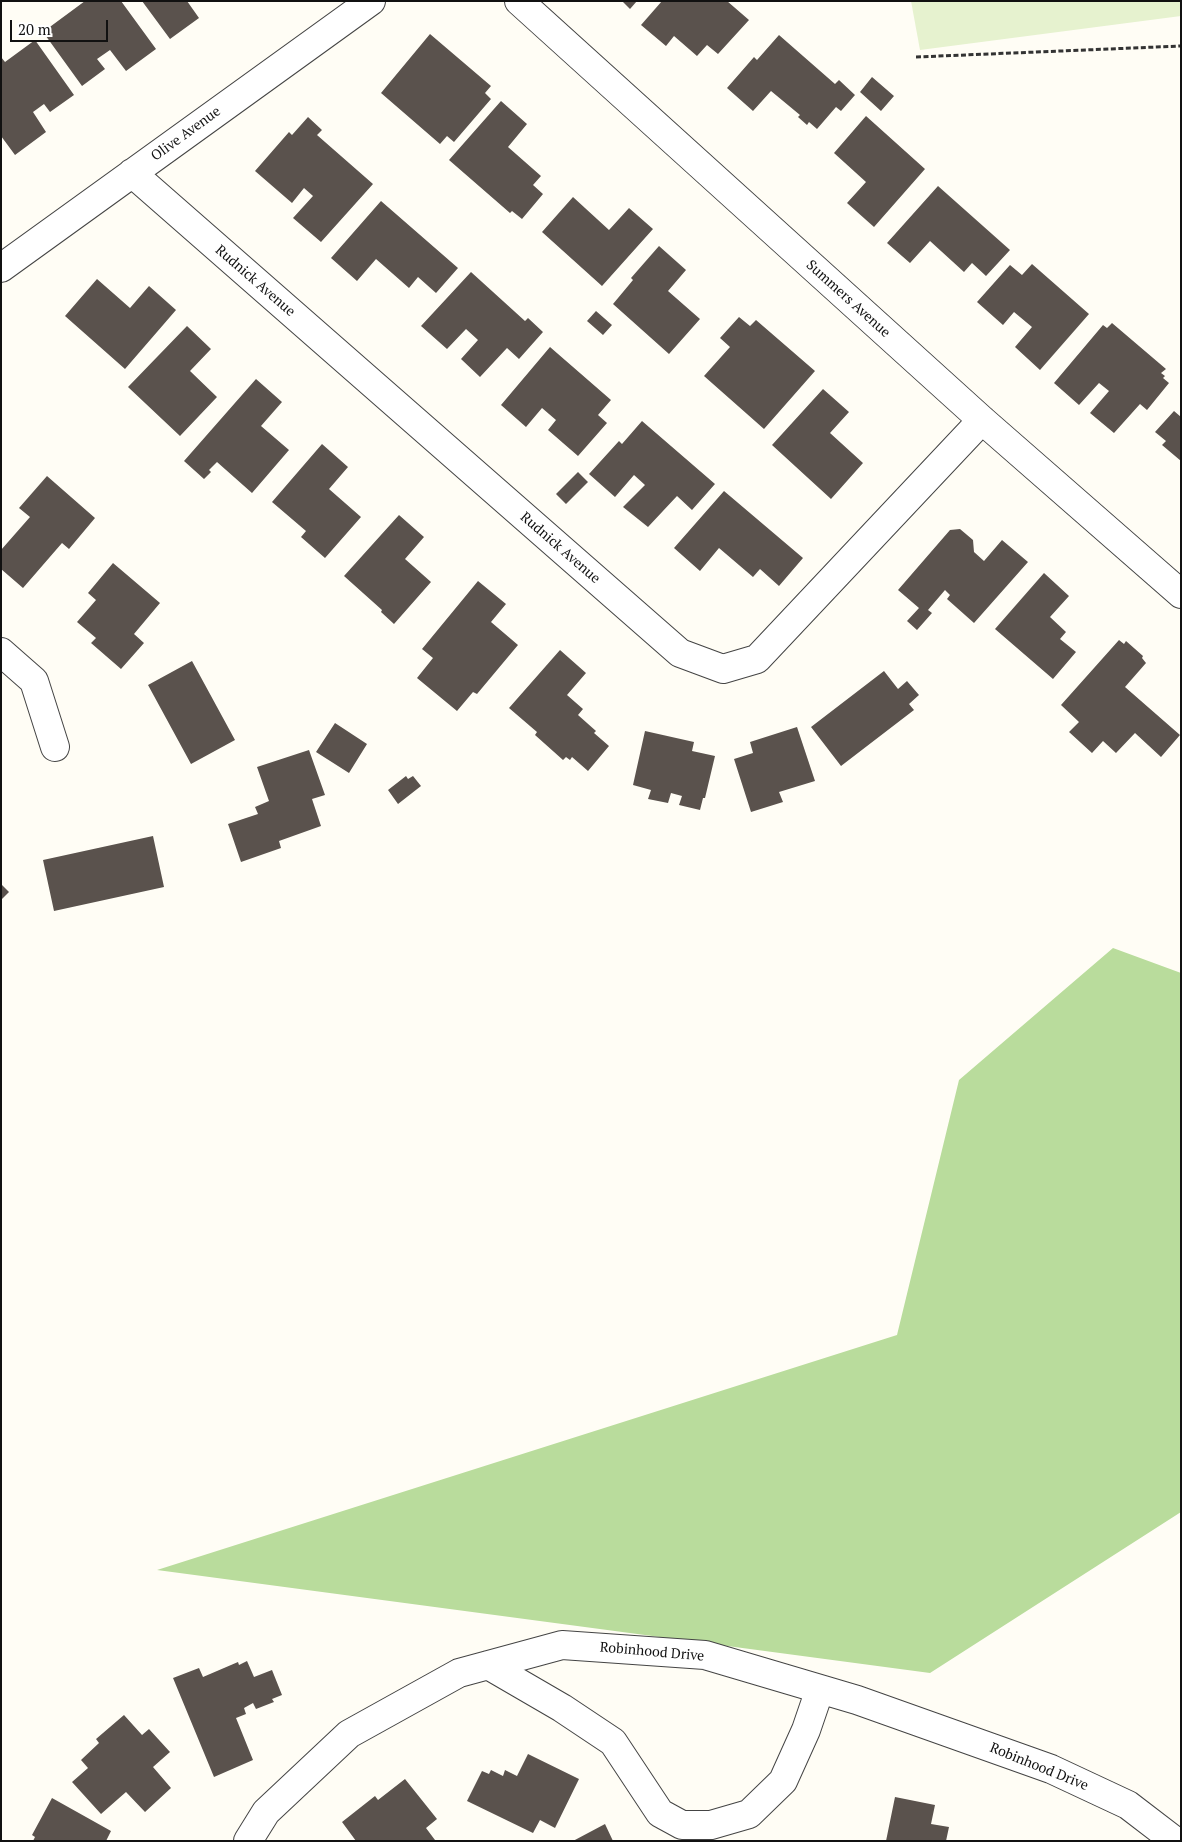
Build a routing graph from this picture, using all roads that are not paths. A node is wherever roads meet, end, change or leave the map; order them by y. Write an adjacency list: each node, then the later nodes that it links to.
1 (371, 1): 3 (street, Olive Avenue)
2 (519, 1): 5 (street, Summers Avenue)
3 (132, 173): 4 (street, Olive Avenue); 5 (street, Rudnick Avenue)
4 (1, 268)
5 (982, 420): 6 (street, Summers Avenue)
6 (1181, 594)
7 (1, 652): 8 (street)
8 (55, 748)
9 (488, 1665): 10 (street, Robinhood Drive); 10 (street); 11 (street, Robinhood Drive)
10 (820, 1689): 12 (street, Robinhood Drive)
11 (248, 1841)
12 (1175, 1841)

